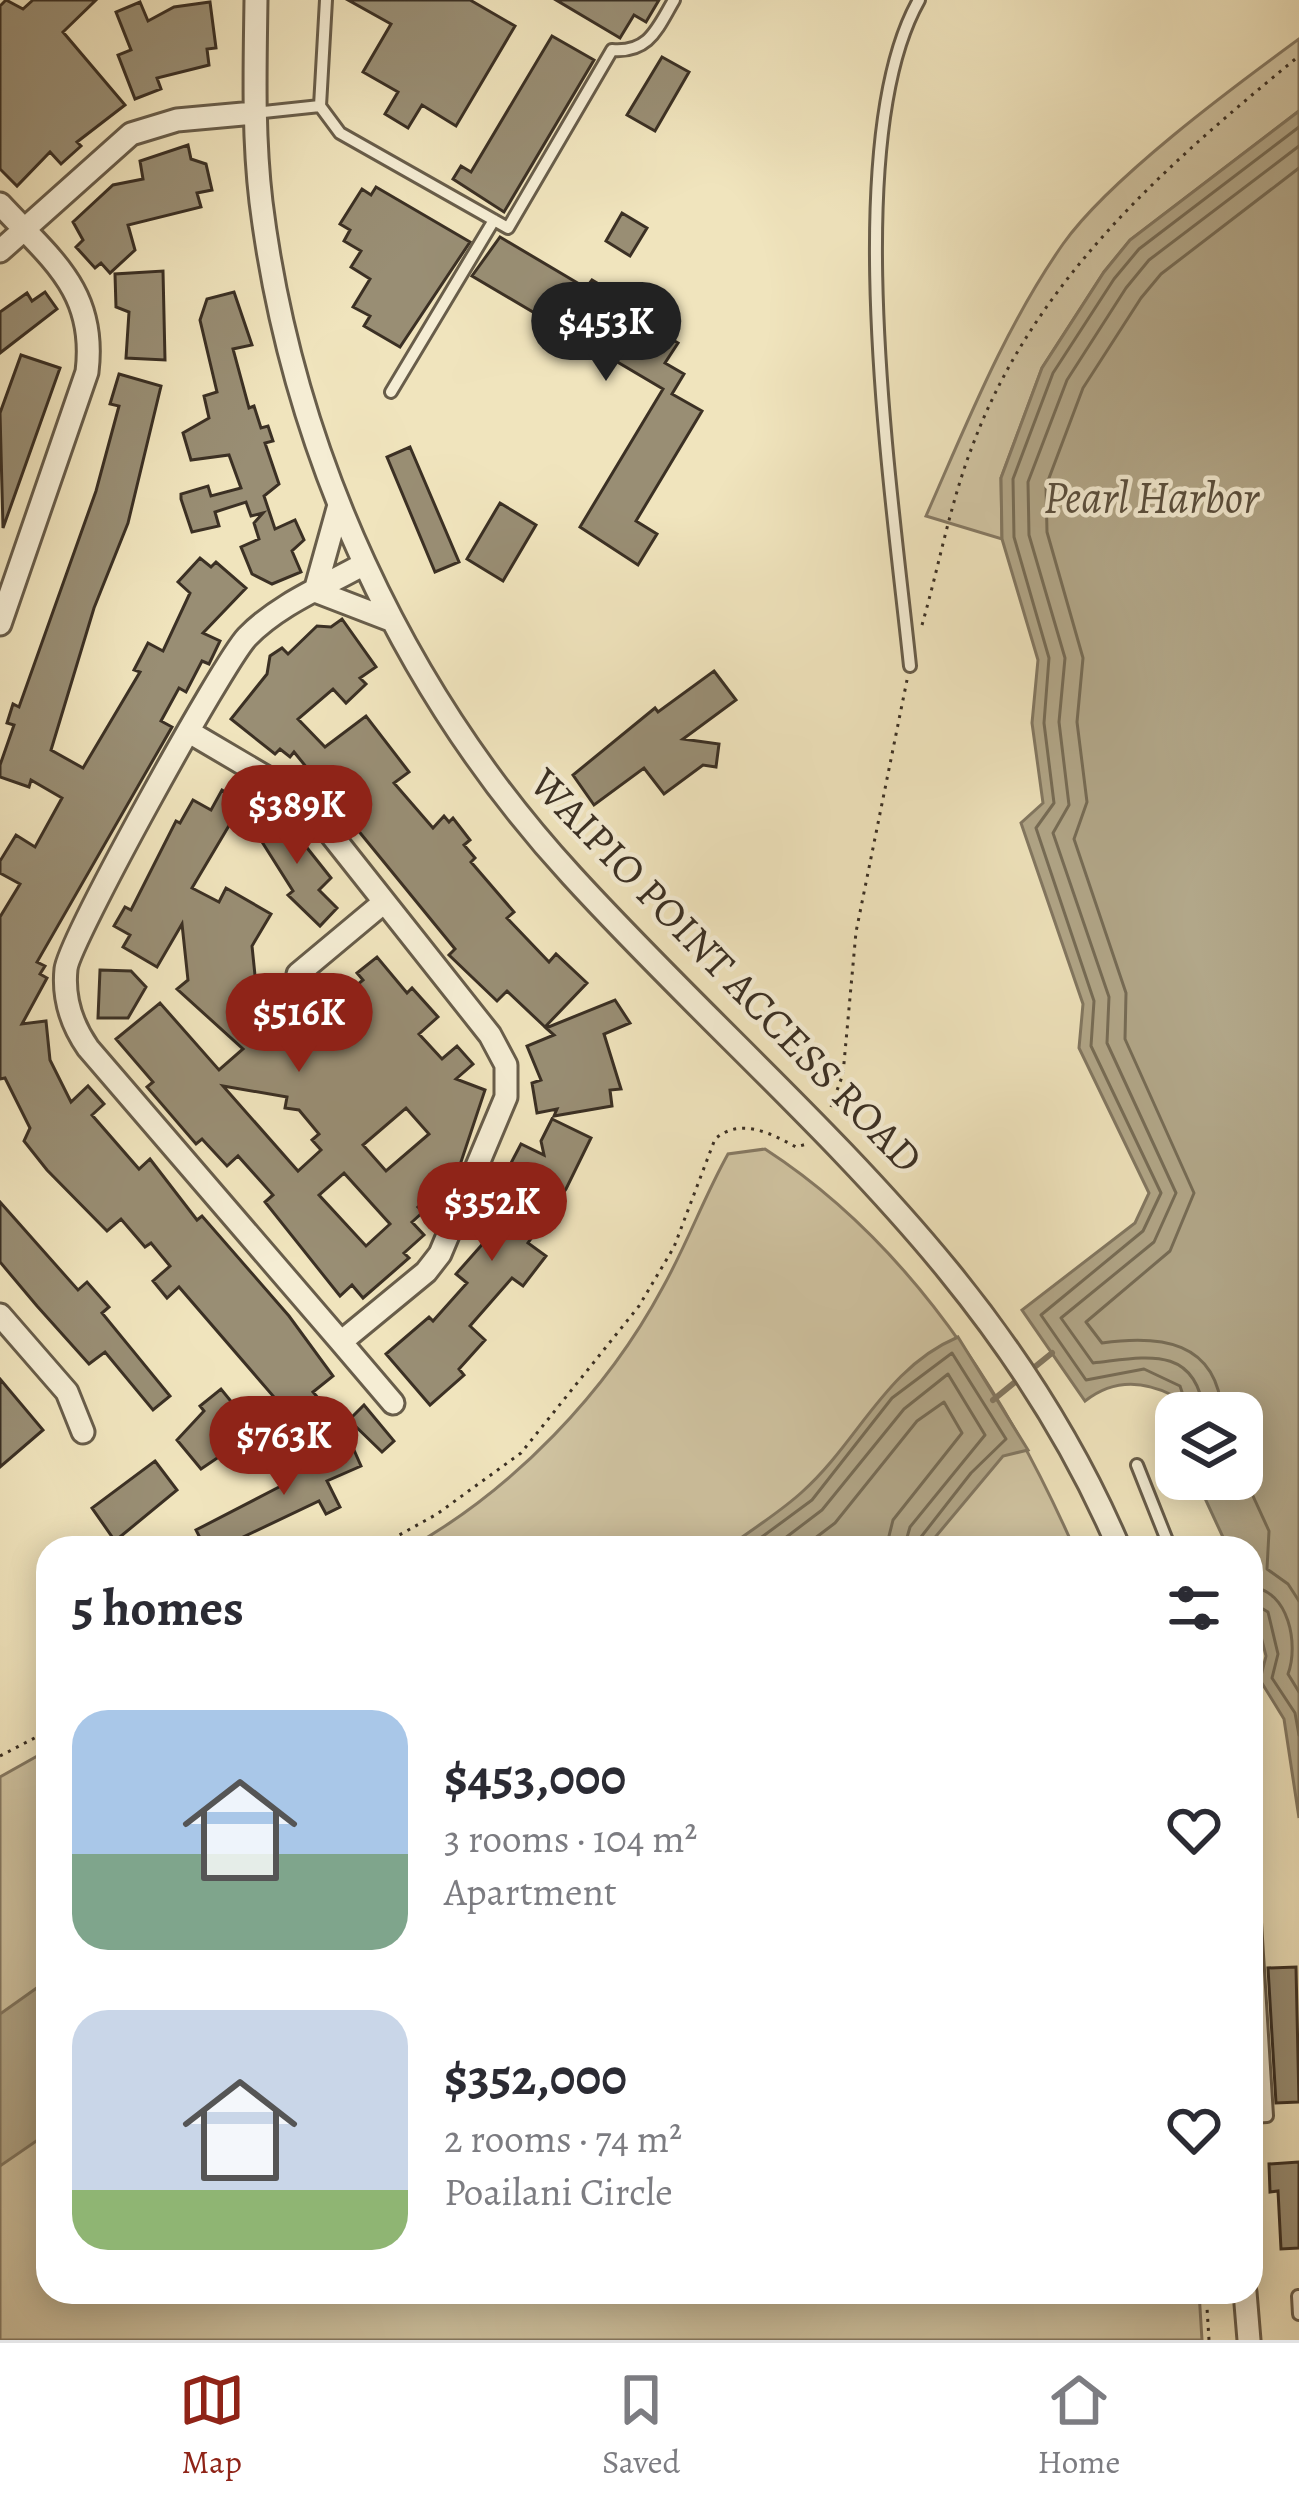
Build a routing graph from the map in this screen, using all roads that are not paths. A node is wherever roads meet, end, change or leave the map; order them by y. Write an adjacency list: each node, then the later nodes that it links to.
1 (256, 0): 6 (street, WAIPIO POINT ACCESS ROAD)
2 (326, 0): 5 (lane)
3 (674, 0): 8 (lane)
4 (920, 0): 17 (lane)
5 (320, 106): 6 (lane); 8 (lane)
6 (254, 112): 9 (street); 12 (street, WAIPIO POINT ACCESS ROAD)
7 (0, 204): 9 (street)
8 (494, 220): 11 (lane)
9 (23, 230): 10 (street); 16 (street)
10 (0, 251)
11 (391, 392)
12 (339, 505): 13 (street, WAIPIO POINT ACCESS ROAD); 14 (street)
13 (364, 564): 14 (street); 15 (street, WAIPIO POINT ACCESS ROAD)
14 (316, 591): 15 (street); 18 (street)
15 (393, 621): 26 (street, WAIPIO POINT ACCESS ROAD)
16 (0, 624)
17 (910, 667)
18 (191, 733): 19 (street); 22 (street)
19 (383, 903): 20 (street); 22 (street)
20 (298, 974)
21 (0, 1315): 24 (street)
22 (340, 1342): 23 (street)
23 (393, 1403)
24 (83, 1432)
25 (1137, 1465): 27 (lane)
26 (1113, 1536)
27 (1165, 1536)
28 (1263, 2052): 29 (lane)
29 (1263, 2116)
30 (1298, 2296): 32 (lane)
31 (1246, 2304): 33 (street)
32 (1299, 2314)
33 (1249, 2340)

